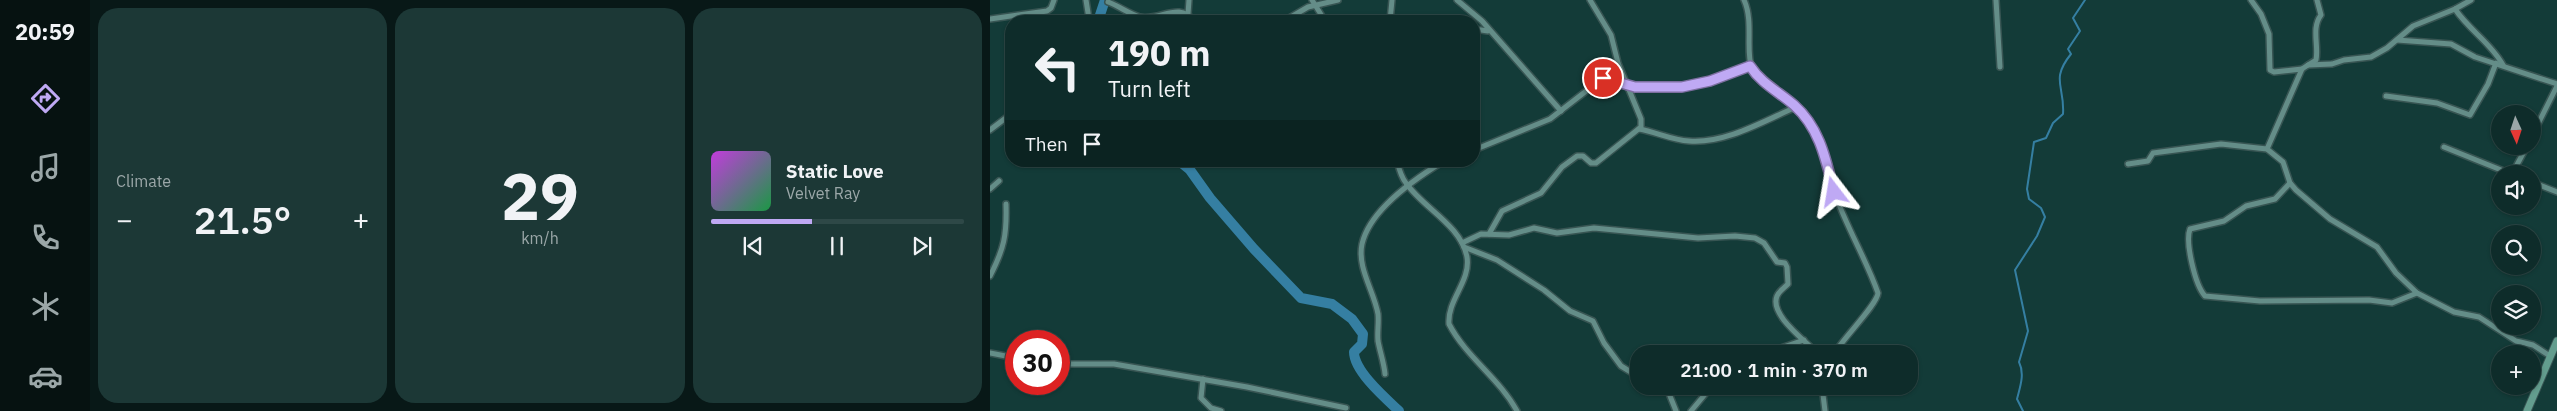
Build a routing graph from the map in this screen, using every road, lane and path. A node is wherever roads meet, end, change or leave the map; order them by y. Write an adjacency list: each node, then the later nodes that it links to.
1 (1054, 0): 17 (street)
2 (1086, 0): 18 (street)
3 (1189, 0): 16 (street)
4 (1338, 0): 14 (street)
5 (1392, 0): 23 (street)
6 (1457, 0): 24 (street)
7 (1590, 0): 38 (street)
8 (1744, 0): 34 (street)
9 (1996, 0): 35 (street)
10 (2251, 0): 36 (street)
11 (2317, 0): 32 (street)
12 (2471, 0): 15 (street)
13 (1108, 2): 19 (street)
14 (1313, 2): 21 (street); 22 (street)
15 (2455, 10): 30 (street); 33 (street)
16 (1188, 14): 20 (street)
17 (1018, 15)
18 (1088, 15)
19 (1137, 15)
20 (1157, 15)
21 (1294, 15)
22 (1321, 15)
23 (1391, 15)
24 (1476, 15)
25 (1005, 17): 26 (street)
26 (990, 19)
27 (1480, 19): 29 (street)
28 (1480, 29): 29 (street)
29 (1491, 32): 41 (street)
30 (2397, 40): 31 (street); 32 (street)
31 (2496, 63): 33 (street); 39 (street)
32 (2308, 65): 36 (street)
33 (2504, 65): 37 (street)
34 (1750, 66): 38 (street); 40 (street)
35 (2000, 67)
36 (2302, 69): 48 (street)
37 (2557, 84): 42 (street)
38 (1627, 86): 41 (street); 44 (street)
39 (2386, 96)
40 (1796, 107): 44 (street); 68 (street)
41 (1561, 111): 47 (street)
42 (2541, 117)
43 (1005, 119): 45 (street)
44 (1640, 129): 60 (street)
45 (990, 130)
46 (2444, 147): 50 (street)
47 (1480, 148)
48 (2267, 149): 49 (street); 54 (street)
49 (2128, 164)
50 (2491, 166)
51 (1400, 167): 55 (street)
52 (1435, 167): 55 (street)
53 (999, 181): 57 (street)
54 (2290, 183): 63 (street); 63 (street)
55 (1408, 186): 61 (street); 74 (street)
56 (2541, 186): 58 (street)
57 (990, 189)
58 (2557, 192)
59 (1006, 204): 62 (street)
60 (1489, 234): 61 (street); 64 (street)
61 (1463, 245): 73 (street); 81 (street)
62 (990, 276)
63 (2417, 293): 71 (street)
64 (1804, 340): 66 (street); 67 (street)
65 (2557, 341): 71 (street)
66 (1790, 345)
67 (1809, 345)
68 (1840, 345)
69 (990, 353): 70 (street)
70 (1005, 356)
71 (2550, 356): 85 (street)
72 (1070, 364): 75 (street)
73 (1630, 372)
74 (1385, 374)
75 (1203, 379): 79 (street); 80 (street)
76 (1670, 395): 82 (street)
77 (1704, 395): 83 (street)
78 (1823, 395): 84 (street)
79 (1346, 408)
80 (1221, 411)
81 (1517, 411)
82 (1676, 411)
83 (1691, 411)
84 (1825, 411)
85 (2527, 411)

